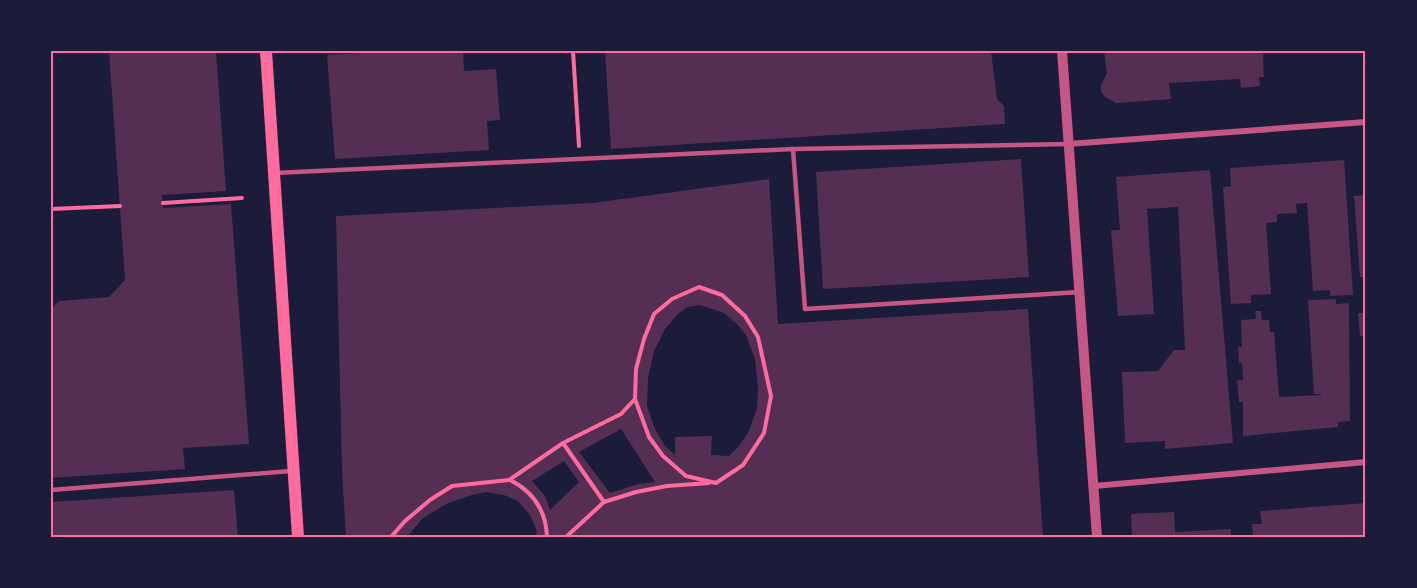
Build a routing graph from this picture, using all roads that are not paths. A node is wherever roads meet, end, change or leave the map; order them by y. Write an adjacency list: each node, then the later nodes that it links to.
1 (266, 51): 6 (main road)
2 (1062, 51): 4 (street)
3 (1366, 122): 4 (street)
4 (1068, 144): 5 (lane); 7 (street)
5 (793, 149): 6 (lane); 7 (lane)
6 (274, 172): 9 (main road)
7 (1080, 292): 10 (street)
8 (1366, 462): 10 (street)
9 (294, 471): 11 (lane); 12 (main road)
10 (1094, 486): 13 (street)
11 (51, 490)
12 (298, 537)
13 (1097, 537)

